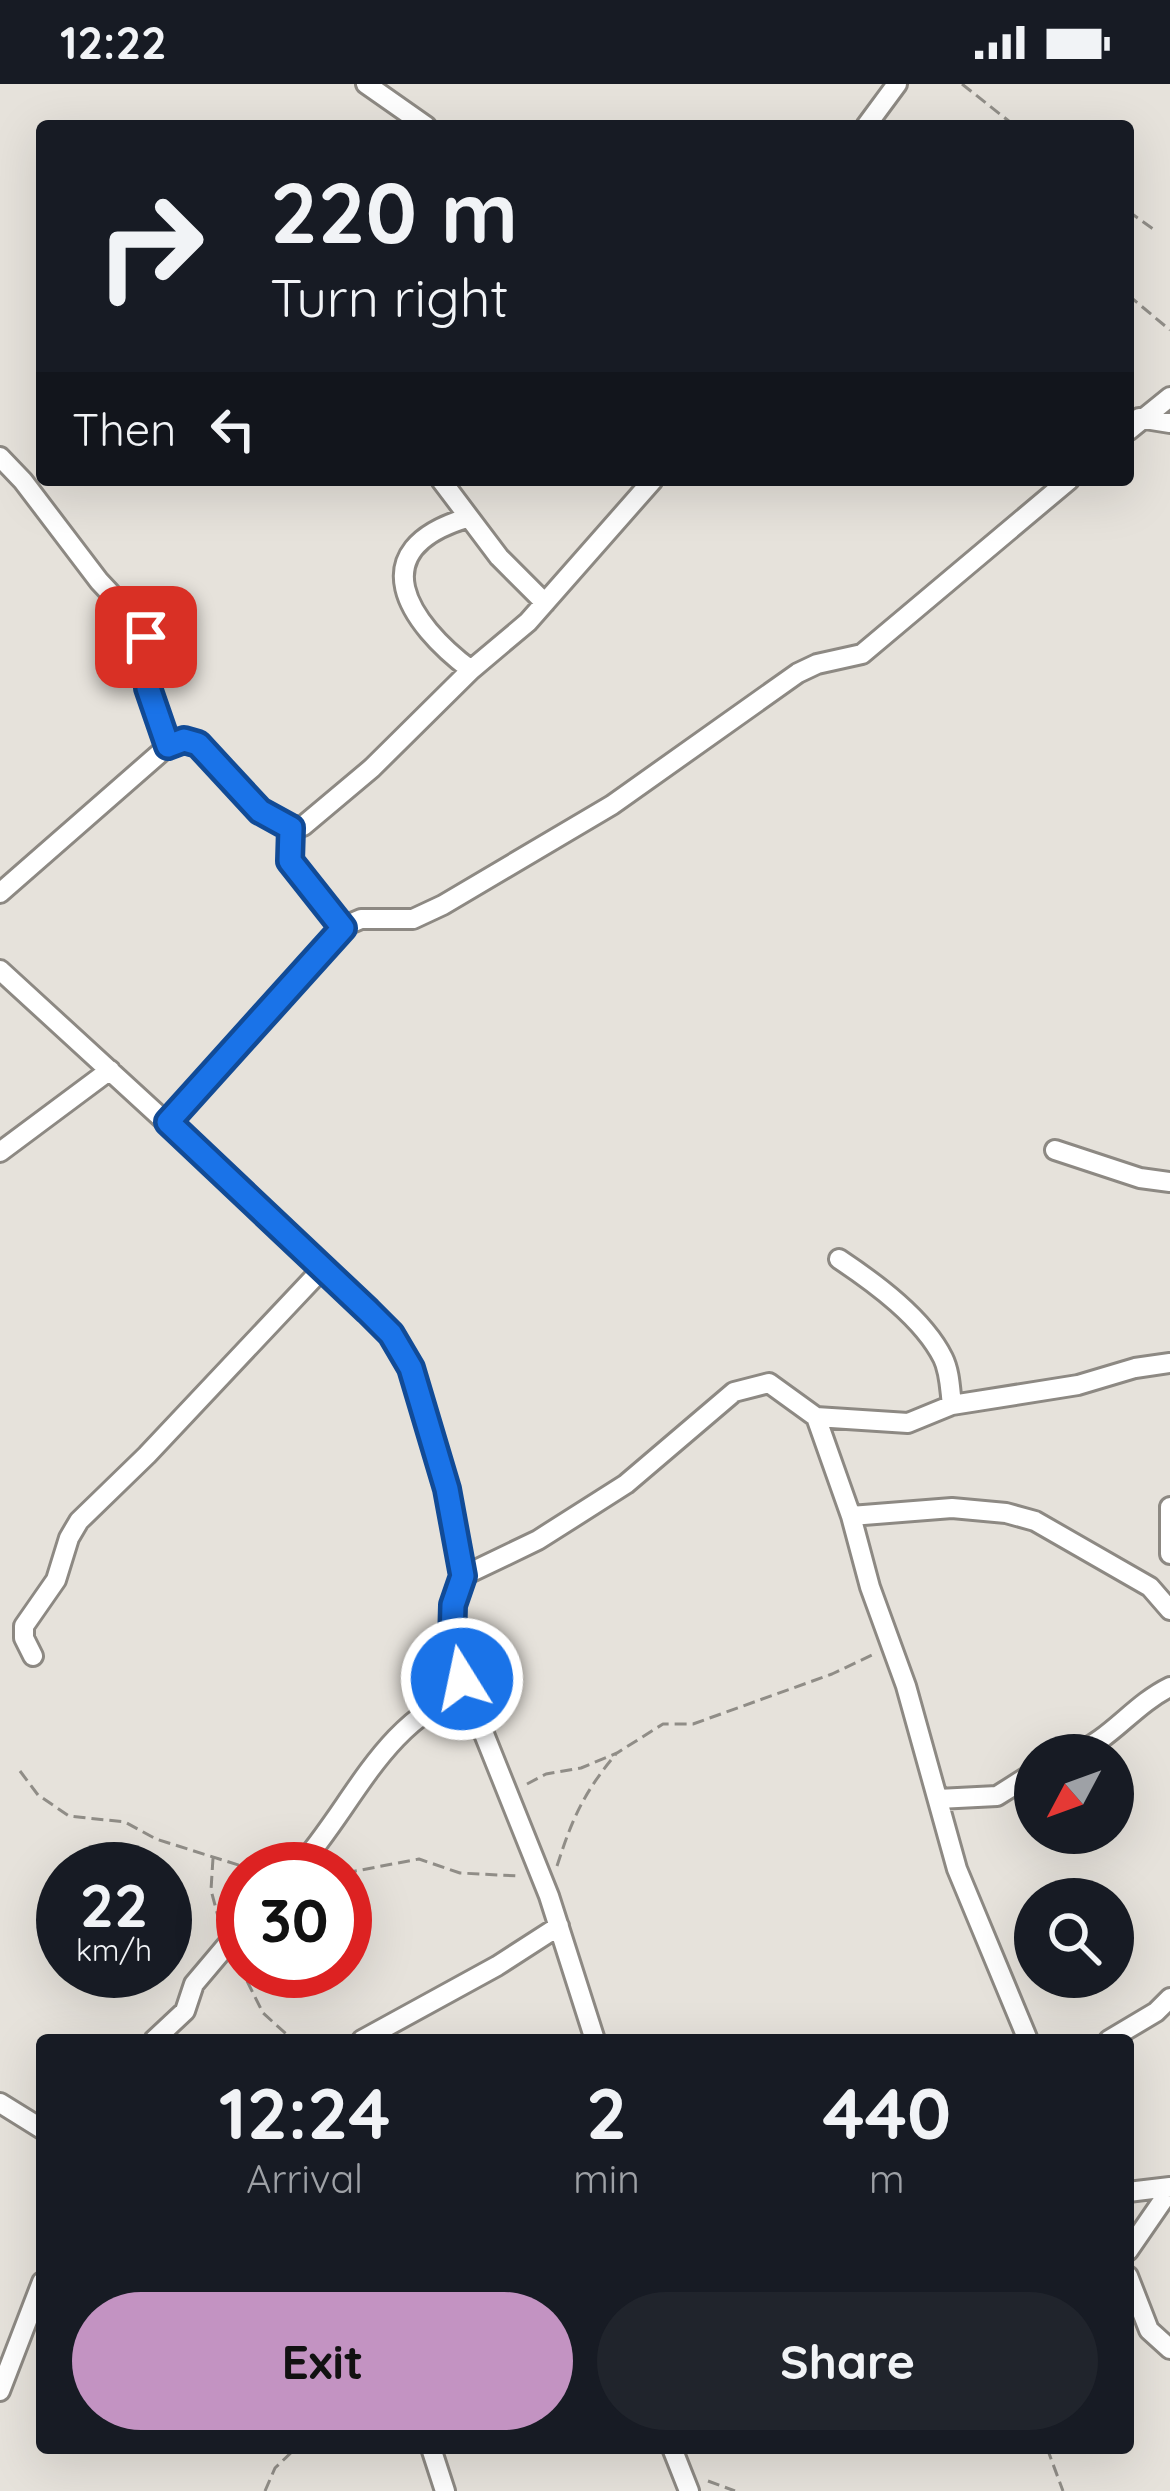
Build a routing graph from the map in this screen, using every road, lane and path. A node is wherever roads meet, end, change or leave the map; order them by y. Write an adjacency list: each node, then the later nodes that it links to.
1 (366, 84): 4 (street)
2 (897, 84): 5 (street)
3 (962, 84): 6 (path)
4 (417, 120)
5 (870, 120)
6 (1007, 120)
7 (1134, 215): 8 (path)
8 (1156, 231)
9 (1134, 300): 10 (path)
10 (1170, 330)
11 (1170, 398): 12 (street)
12 (1136, 418): 13 (street)
13 (1170, 423)
14 (0, 457): 21 (street)
15 (445, 486): 18 (street)
16 (648, 486): 19 (street)
17 (1062, 486): 24 (street)
18 (467, 518): 19 (street); 20 (street)
19 (545, 603): 20 (street)
20 (472, 670): 22 (street)
21 (168, 746): 22 (street); 23 (street)
22 (291, 828): 24 (street)
23 (0, 893)
24 (343, 928): 27 (street)
25 (0, 970): 26 (street)
26 (110, 1070): 27 (street); 29 (street)
27 (168, 1122): 32 (street)
28 (1055, 1150): 30 (street)
29 (0, 1152)
30 (1170, 1182)
31 (838, 1258): 34 (street)
32 (324, 1268): 39 (street); 42 (street)
33 (1170, 1363): 34 (street)
34 (952, 1405): 35 (street)
35 (816, 1417): 37 (street); 39 (street)
36 (1170, 1507): 38 (street)
37 (851, 1516): 40 (street); 41 (street)
38 (1170, 1554)
39 (463, 1576): 44 (street)
40 (1170, 1610)
41 (892, 1646): 46 (path); 50 (street)
42 (33, 1656)
43 (1170, 1687): 45 (street)
44 (467, 1691): 49 (street); 51 (street)
45 (1109, 1734)
46 (617, 1753): 49 (path); 56 (path)
47 (20, 1771): 52 (path)
48 (1014, 1785): 50 (street)
49 (509, 1793): 55 (street)
50 (938, 1799): 66 (street)
51 (316, 1842)
52 (213, 1858): 53 (path); 57 (path)
53 (216, 1859)
54 (372, 1868): 55 (path)
55 (540, 1877): 56 (street)
56 (549, 1897): 58 (street)
57 (216, 1905)
58 (559, 1926): 64 (street); 65 (street)
59 (216, 1958): 62 (street)
60 (256, 1998): 63 (path)
61 (1170, 1998): 67 (street)
62 (160, 2034)
63 (286, 2034)
64 (373, 2034)
65 (593, 2034)
66 (1026, 2034)
67 (1119, 2034)
68 (0, 2103): 69 (street)
69 (36, 2125)
70 (1170, 2189): 71 (street); 72 (street)
71 (1134, 2192)
72 (1134, 2242)
73 (1134, 2291): 75 (street)
74 (36, 2298): 76 (street)
75 (1170, 2349)
76 (0, 2392)
77 (290, 2454): 81 (path)
78 (433, 2454): 82 (street)
79 (674, 2454): 83 (street)
80 (1049, 2454): 84 (path)
81 (266, 2491)
82 (445, 2491)
83 (689, 2491)
84 (1063, 2491)

